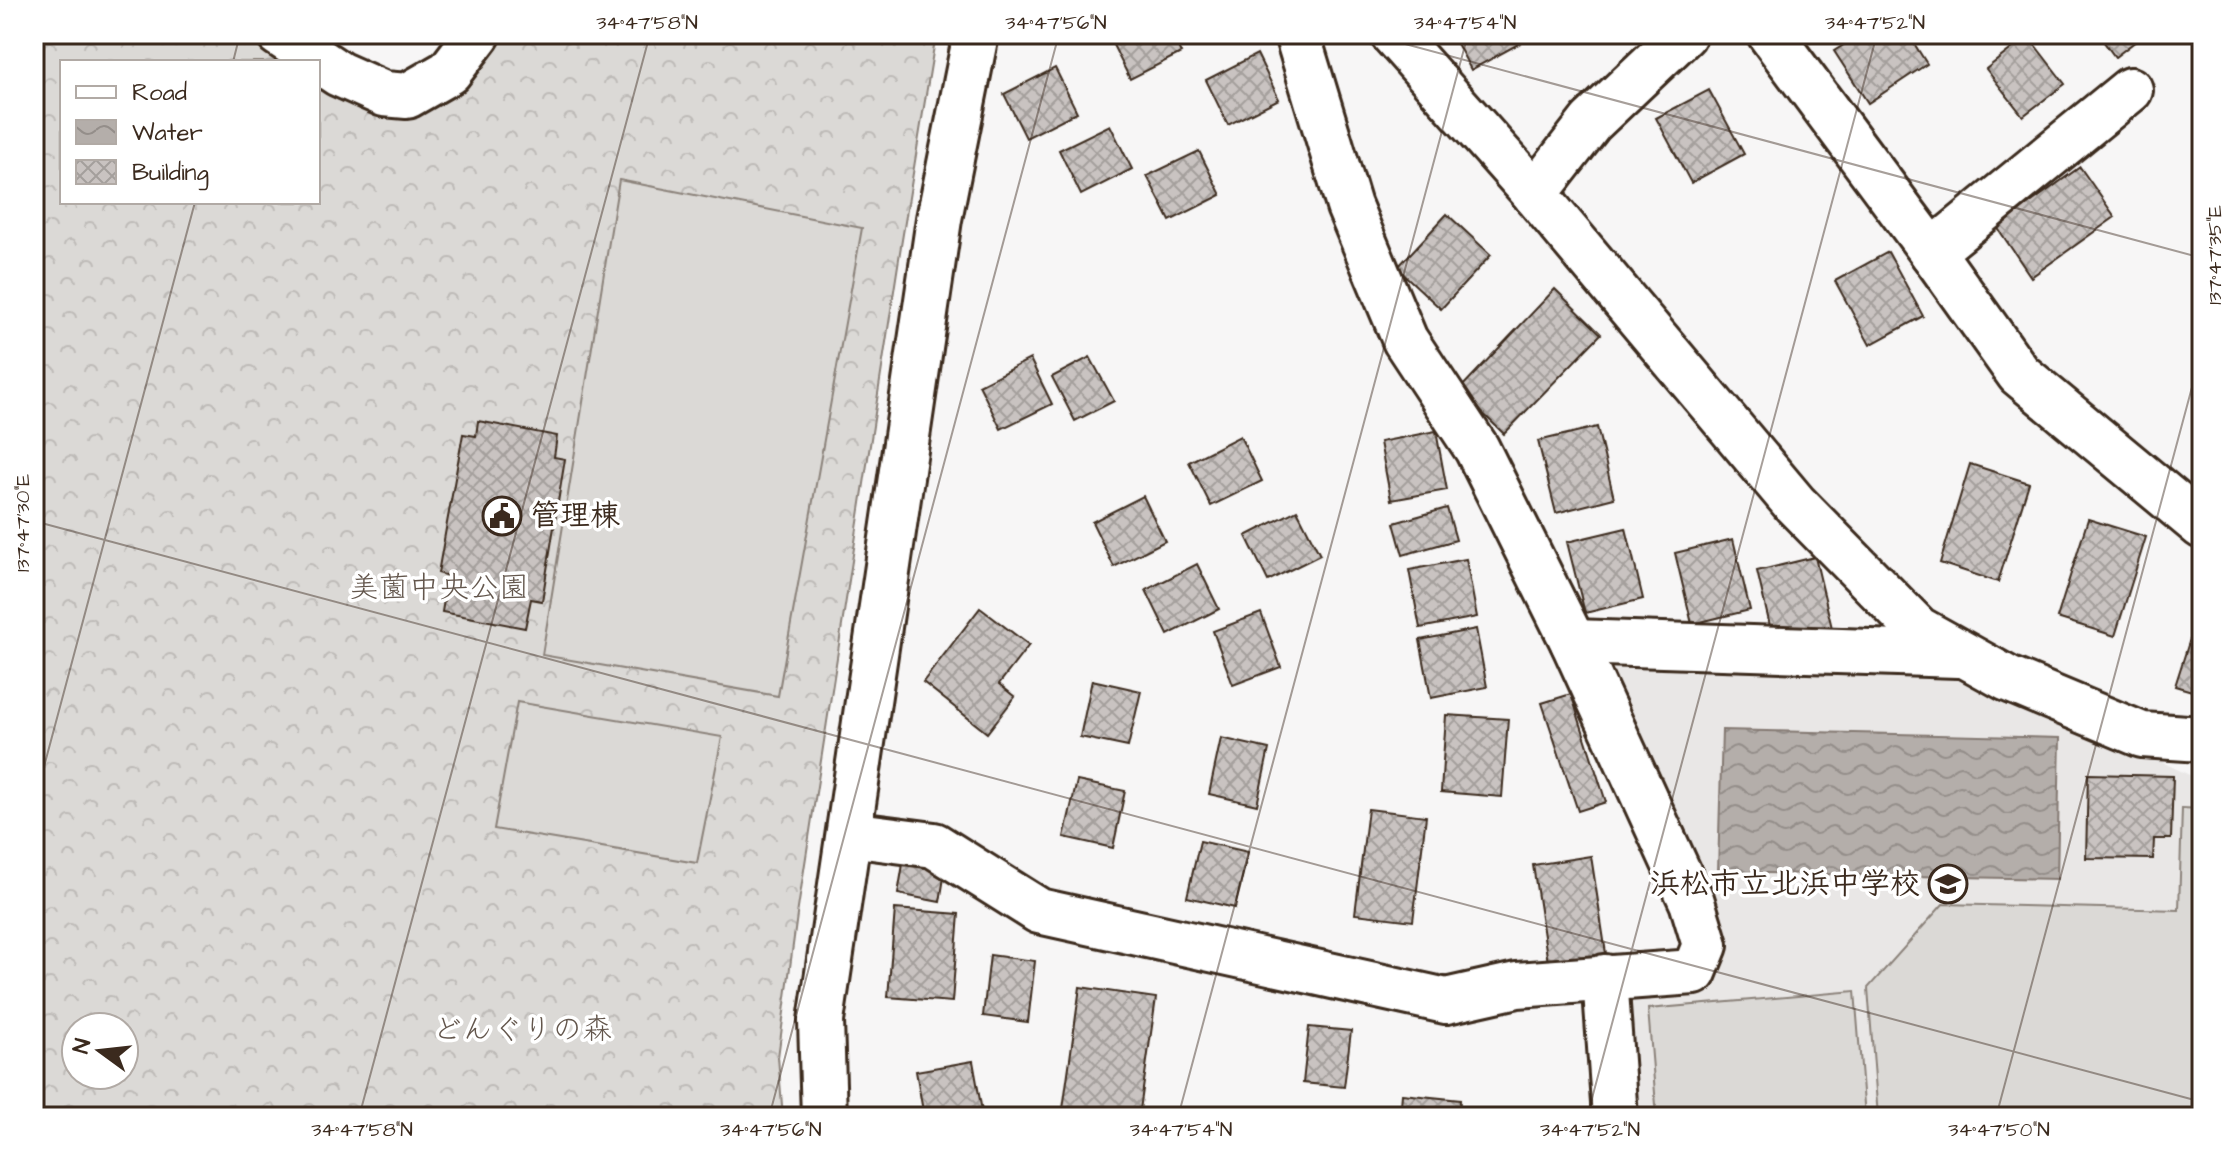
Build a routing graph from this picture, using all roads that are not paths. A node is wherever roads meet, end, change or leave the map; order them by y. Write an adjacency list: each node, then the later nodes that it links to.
1 (279, 34): 8 (street)
2 (478, 34): 9 (street)
3 (1297, 34): 14 (street)
4 (1393, 34): 11 (street)
5 (1684, 34): 11 (street)
6 (1770, 34): 12 (street)
7 (975, 35): 17 (street)
8 (318, 60)
9 (320, 61)
10 (2130, 90): 12 (street)
11 (1535, 194): 15 (street)
12 (1932, 252): 13 (street)
13 (2202, 526)
14 (1573, 642): 15 (street); 18 (street)
15 (1966, 655): 16 (street)
16 (2202, 739)
17 (849, 834): 18 (street); 19 (street)
18 (1605, 977): 20 (street)
19 (824, 1117)
20 (1615, 1117)

